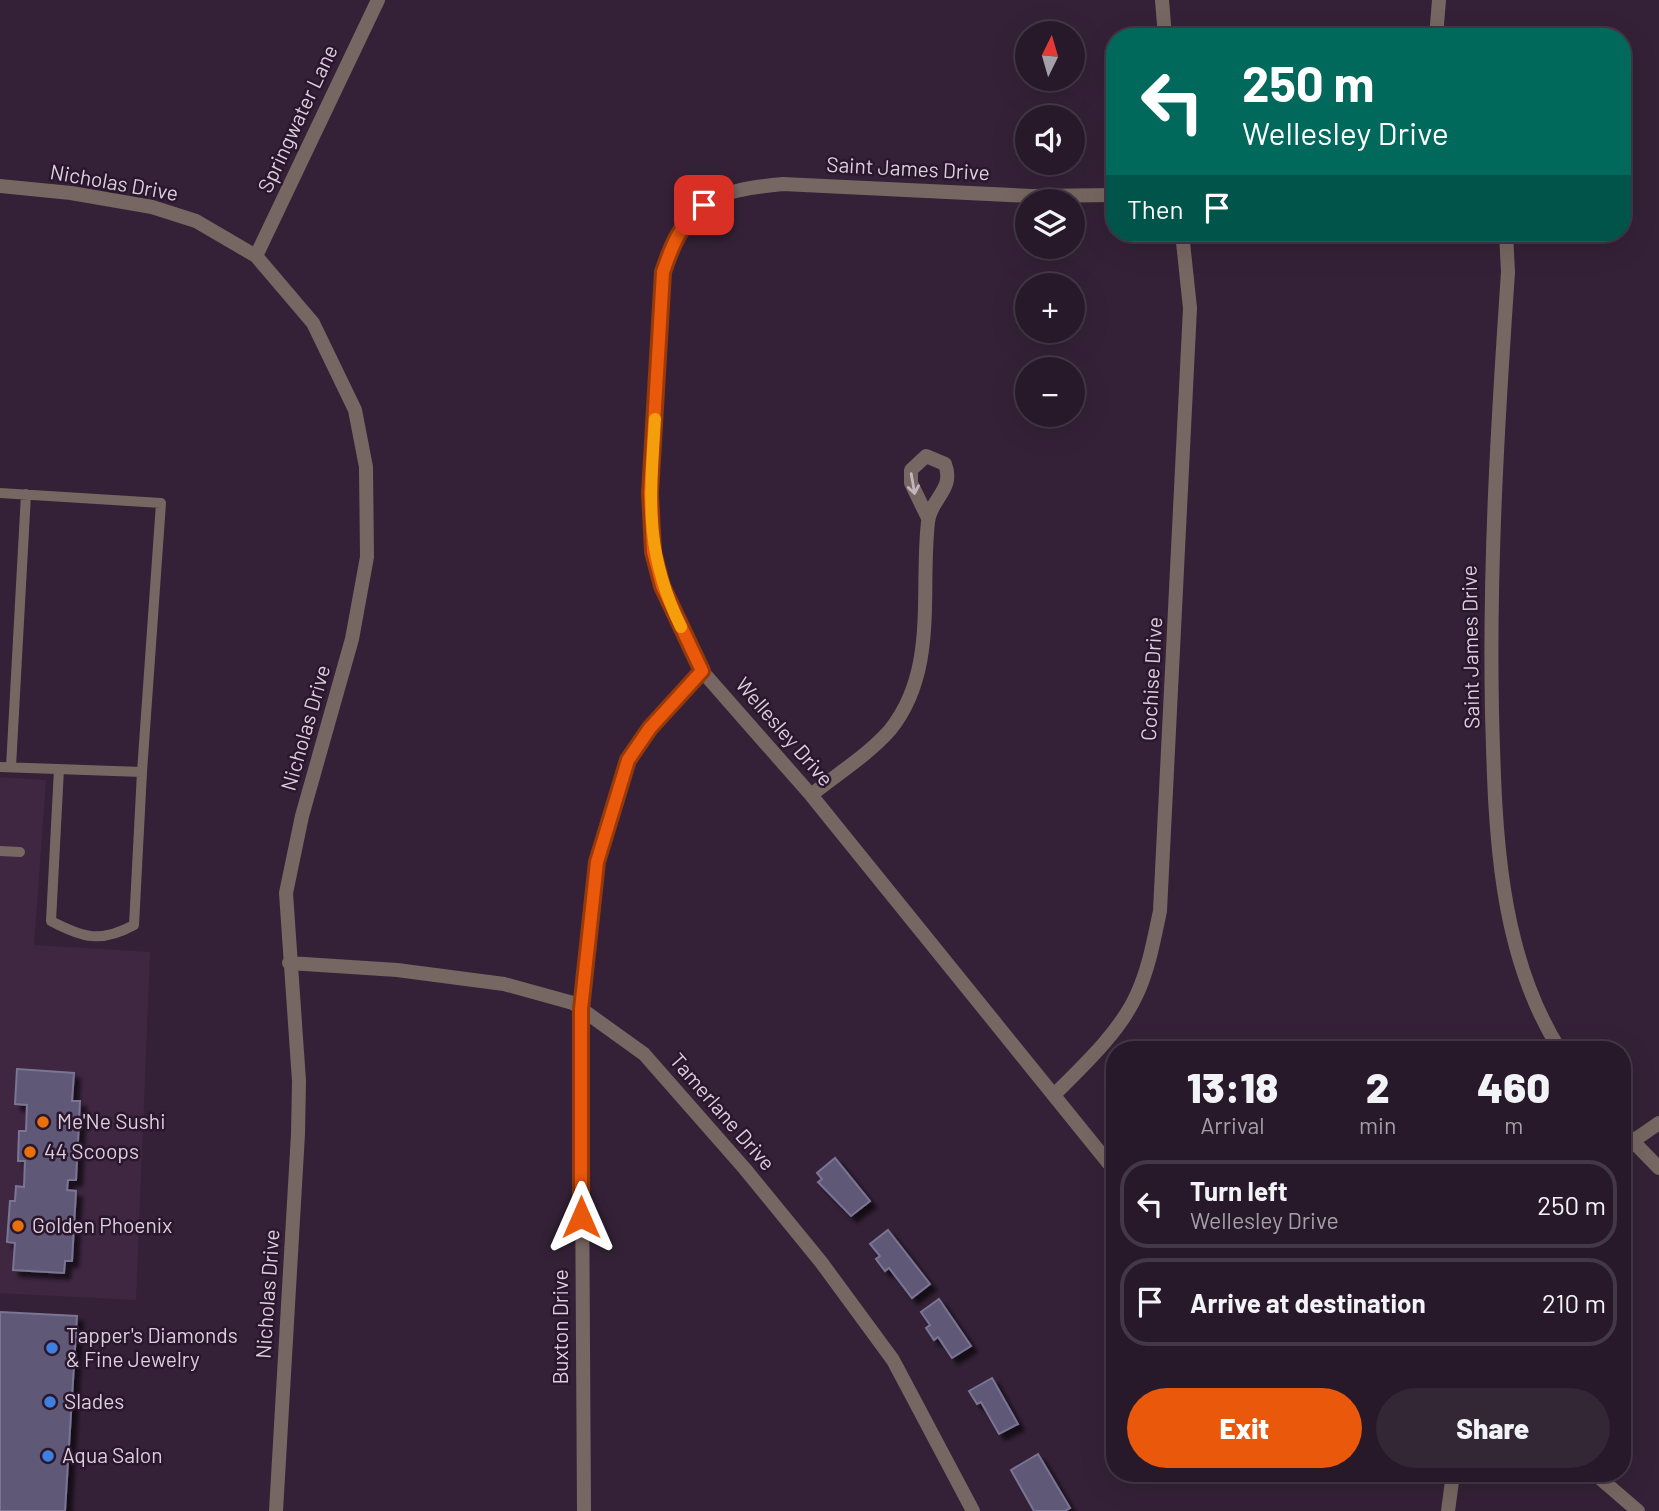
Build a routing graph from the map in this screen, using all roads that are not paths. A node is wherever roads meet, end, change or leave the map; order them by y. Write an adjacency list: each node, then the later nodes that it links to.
1 (378, 0): 11 (street, Springwater Lane)
2 (1162, 0): 4 (street)
3 (1439, 0): 5 (street)
4 (1164, 28)
5 (1437, 28)
6 (0, 186): 11 (street, Nicholas Drive)
7 (742, 188): 8 (street, Saint James Drive); 15 (street, Wellesley Drive)
8 (1106, 195)
9 (1183, 242): 26 (street, Cochise Drive)
10 (1506, 242): 25 (street, Saint James Drive)
11 (256, 256): 23 (street, Nicholas Drive)
12 (0, 493): 13 (lane)
13 (26, 494): 17 (lane); 19 (lane)
14 (928, 518): 20 (street)
15 (702, 671): 20 (street, Wellesley Drive); 24 (street, Buxton Drive)
16 (0, 767): 17 (lane)
17 (11, 767): 18 (lane)
18 (59, 769): 19 (lane); 19 (lane)
19 (142, 772)
20 (811, 795): 26 (street, Wellesley Drive)
21 (0, 851): 22 (lane)
22 (20, 852)
23 (289, 963): 24 (street, Tamerlane Drive); 34 (street, Nicholas Drive)
24 (581, 1009): 35 (street, Buxton Drive); 36 (street, Tamerlane Drive)
25 (1556, 1041)
26 (1054, 1094): 30 (street, Wellesley Drive)
27 (1659, 1124): 28 (street)
28 (1633, 1141): 29 (street); 31 (street)
29 (1631, 1143)
30 (1106, 1160)
31 (1659, 1168)
32 (1452, 1482): 37 (street)
33 (1604, 1482): 38 (street)
34 (276, 1511)
35 (584, 1511)
36 (973, 1511)
37 (1448, 1511)
38 (1638, 1511)

